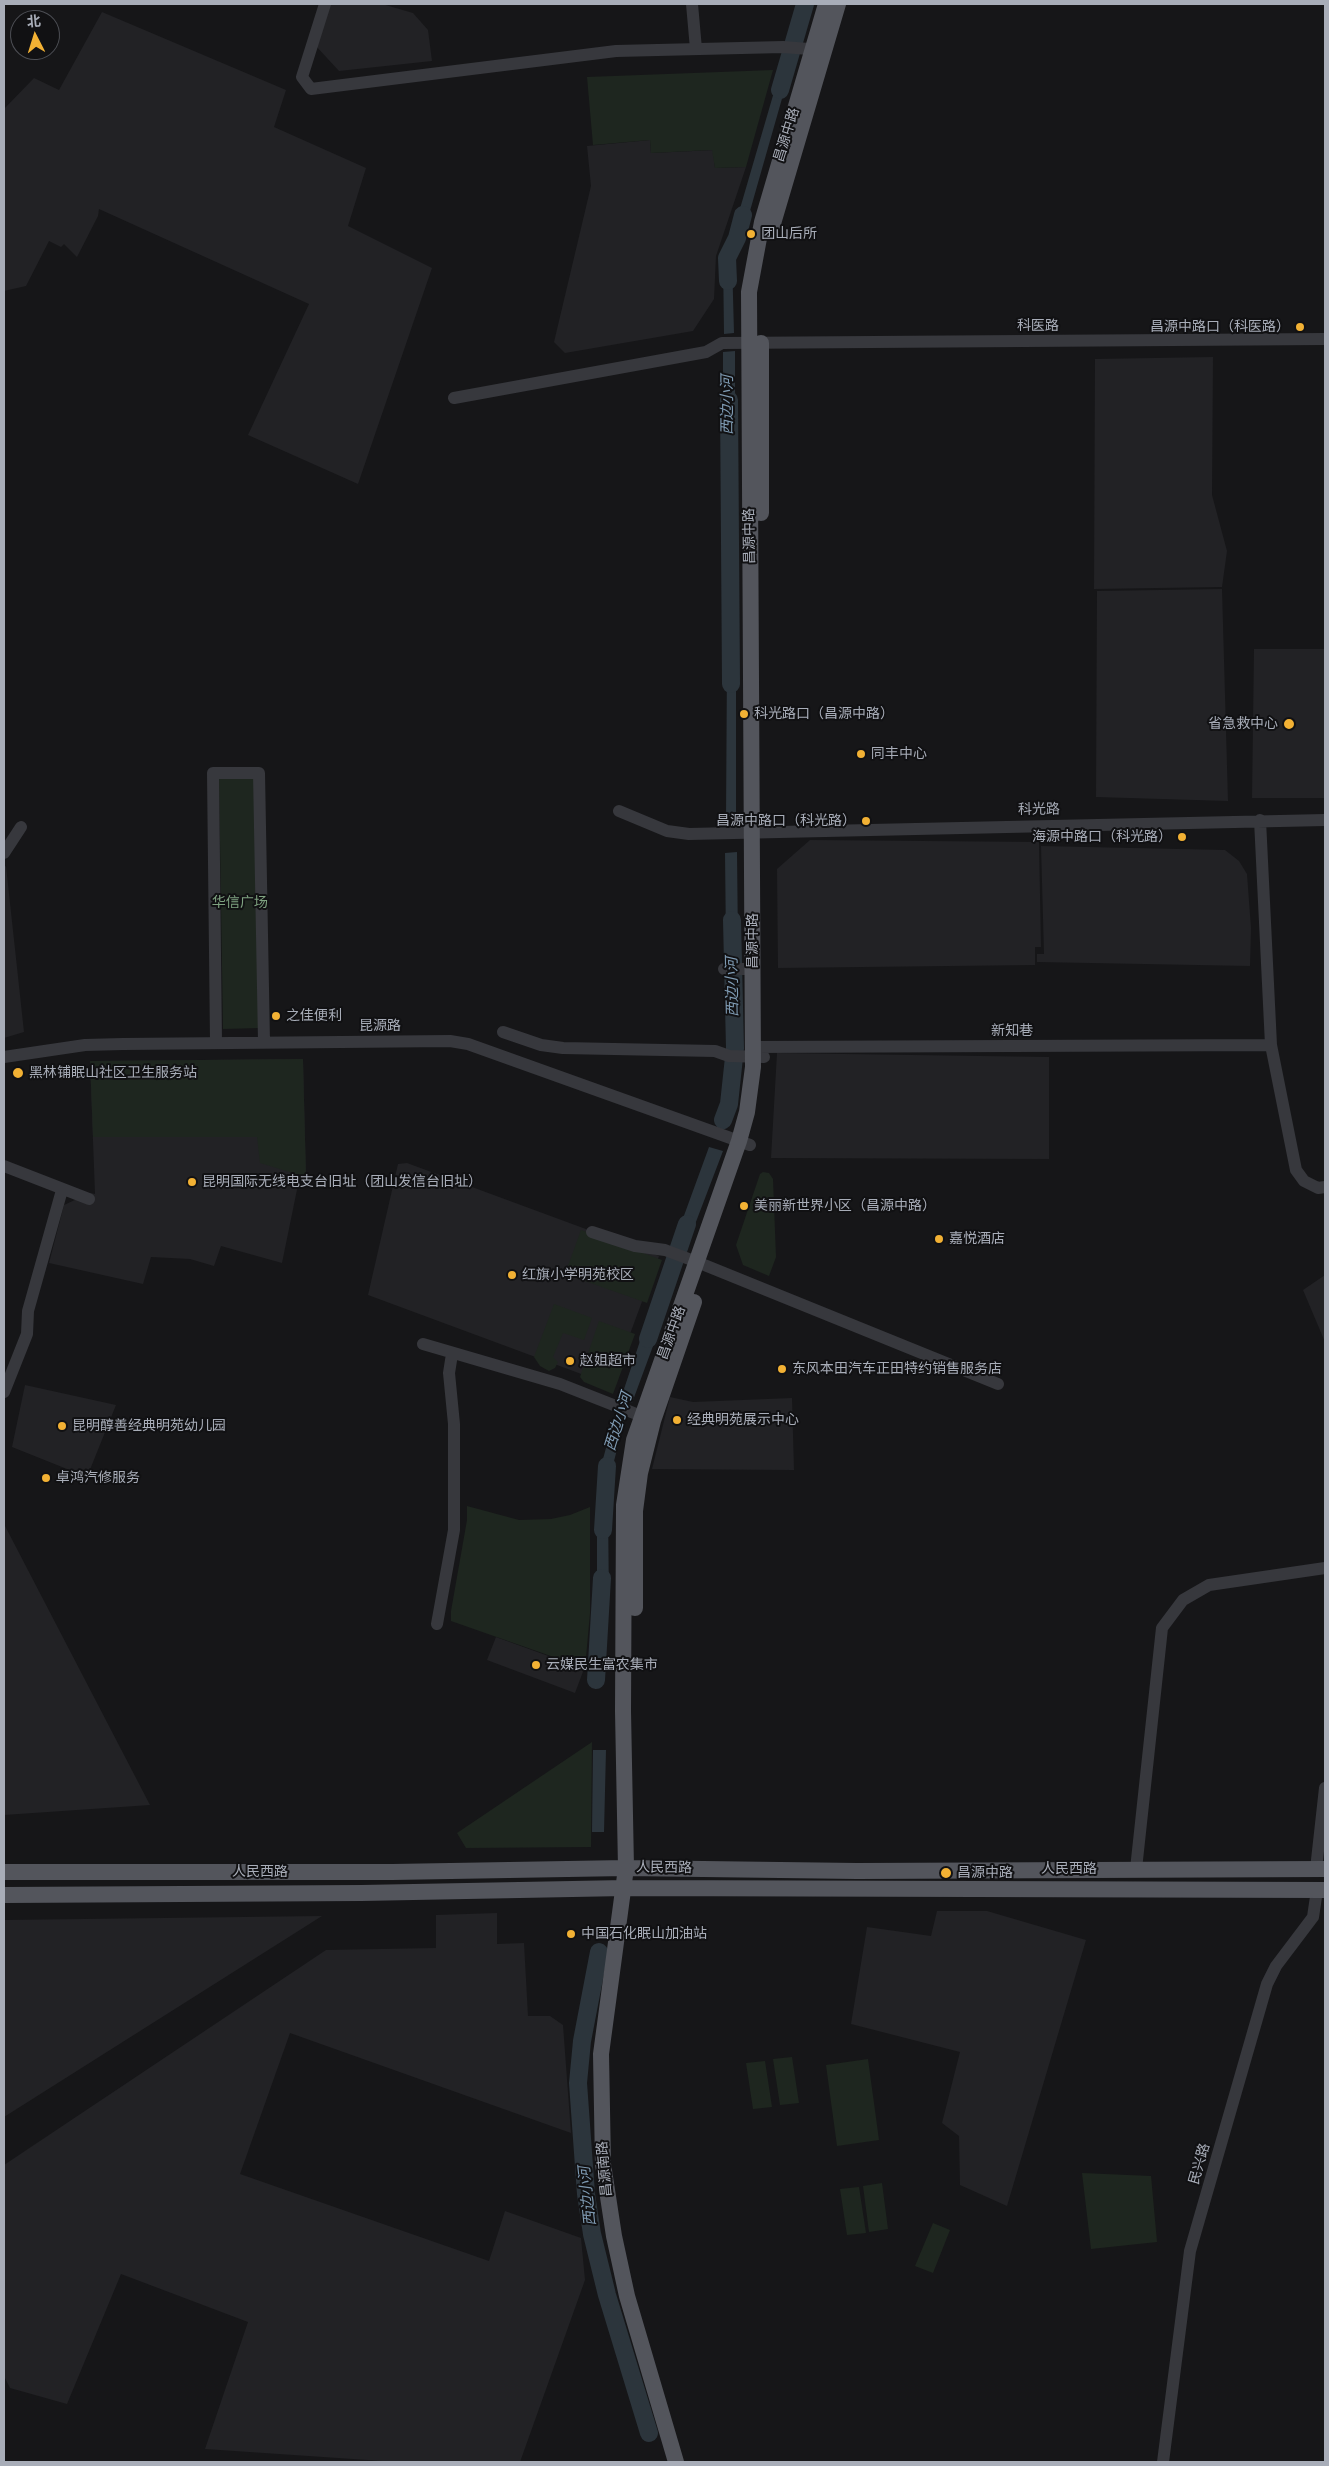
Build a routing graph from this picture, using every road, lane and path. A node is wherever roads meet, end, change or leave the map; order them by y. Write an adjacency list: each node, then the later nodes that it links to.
1 (325, 4): 5 (street)
2 (692, 4): 5 (street)
3 (826, 4): 6 (main road, 昌源中路)
4 (838, 4): 6 (main road, 昌源中路)
5 (696, 49): 6 (street)
6 (818, 49): 8 (main road, 昌源中路)
7 (1325, 340): 8 (street, 科医路)
8 (755, 342): 9 (street, 科医路); 14 (main road, 昌源中路)
9 (454, 398)
10 (619, 811): 14 (street, 科光路)
11 (1260, 820): 12 (street, 科光路); 14 (street, 科光路); 21 (street)
12 (1325, 820)
13 (21, 827): 15 (street)
14 (759, 832): 16 (main road, 昌源中路); 22 (main road, 昌源中路)
15 (4, 853)
16 (750, 969): 17 (street); 22 (main road, 昌源中路)
17 (724, 970)
18 (503, 1032): 22 (street, 新知巷)
19 (216, 1042): 20 (street, 昆源路); 20 (street); 23 (street, 昆源路)
20 (264, 1042): 24 (street, 昆源路)
21 (1271, 1045): 22 (street, 新知巷); 26 (street)
22 (759, 1052): 24 (main road, 昌源中路)
23 (4, 1057)
24 (740, 1142): 30 (main road, 昌源中路)
25 (4, 1166): 27 (street)
26 (1325, 1187)
27 (62, 1190): 28 (street); 34 (street)
28 (89, 1199)
29 (592, 1232): 30 (street)
30 (698, 1263): 33 (street); 35 (main road, 昌源中路)
31 (423, 1344): 32 (street)
32 (452, 1354): 35 (street); 37 (street)
33 (998, 1384)
34 (4, 1392)
35 (644, 1417): 39 (main road, 昌源中路)
36 (1325, 1568): 40 (street)
37 (437, 1624)
38 (1325, 1788): 41 (street)
39 (631, 1868): 40 (main road, 人民西路); 42 (main road, 人民西路); 43 (main road, 昌源南路)
40 (1136, 1869): 41 (main road, 人民西路)
41 (1321, 1869)
42 (4, 1872)
43 (630, 1888): 44 (main road, 人民西路); 45 (main road, 人民西路); 46 (main road, 昌源南路); 47 (main road, 昌源南路)
44 (1321, 1890): 48 (street, 民兴路)
45 (4, 1895)
46 (676, 2462)
47 (687, 2462)
48 (1163, 2462)

